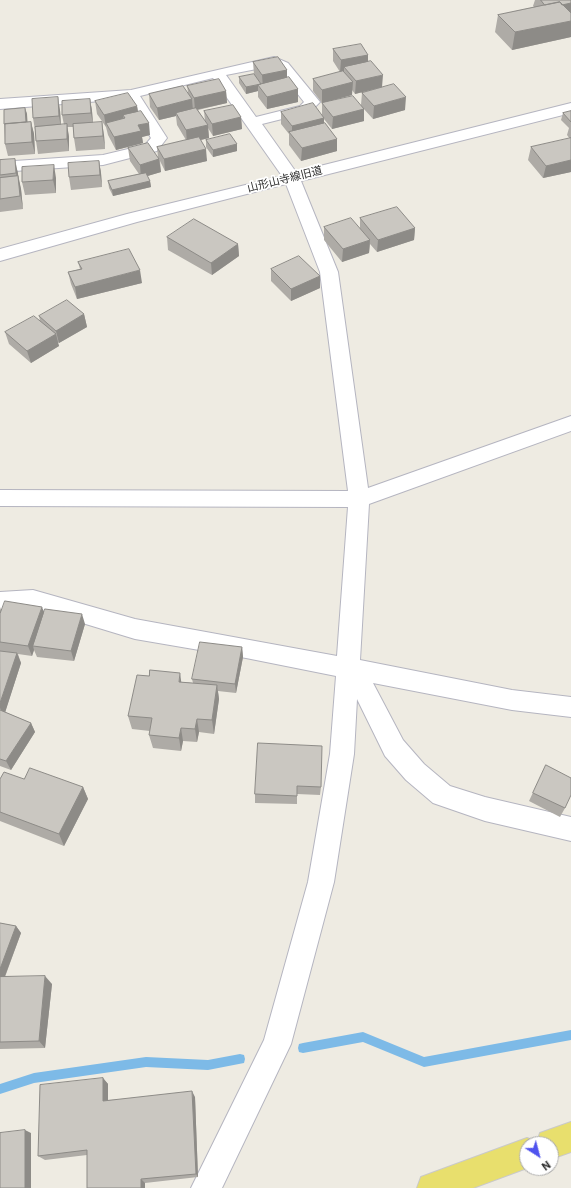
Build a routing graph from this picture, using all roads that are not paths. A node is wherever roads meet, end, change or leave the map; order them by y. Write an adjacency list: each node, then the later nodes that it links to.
1 (217, 72): 2 (street); 5 (street); 5 (street)
2 (131, 94): 3 (street); 6 (street)
3 (0, 104)
4 (571, 108): 7 (street, 山形山寺線旧道)
5 (253, 122): 7 (street)
6 (0, 167)
7 (292, 178): 8 (street, 山形山寺線旧道); 11 (street)
8 (0, 255)
9 (571, 423): 11 (street)
10 (0, 498): 11 (street)
11 (359, 499): 13 (street)
12 (0, 601): 13 (street)
13 (346, 668): 14 (street); 15 (street); 19 (street)
14 (571, 707)
15 (571, 829)
16 (571, 1137): 17 (main road)
17 (559, 1141)
18 (519, 1156): 20 (main road)
19 (206, 1188)
20 (432, 1188)

